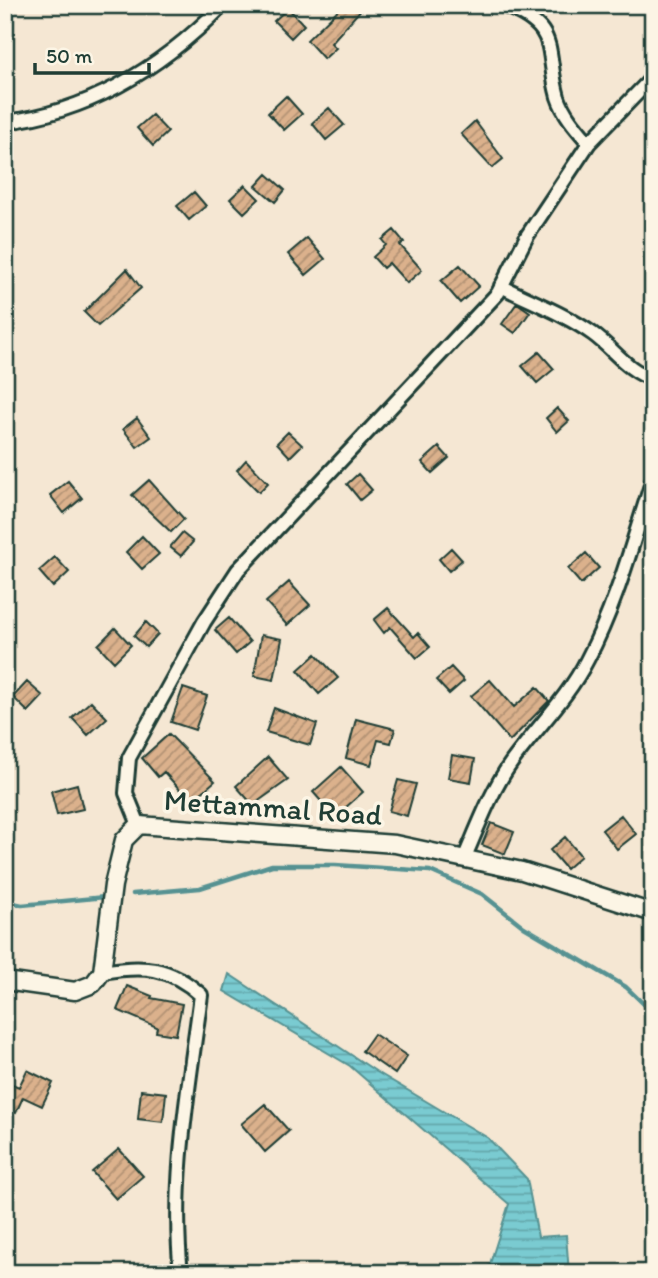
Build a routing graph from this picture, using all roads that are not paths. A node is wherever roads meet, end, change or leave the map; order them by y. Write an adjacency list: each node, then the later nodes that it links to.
1 (223, 5): 4 (street)
2 (503, 5): 5 (street)
3 (653, 77): 5 (street)
4 (5, 121)
5 (589, 143): 6 (street)
6 (502, 286): 7 (street); 9 (street)
7 (653, 379)
8 (653, 479): 10 (street)
9 (139, 825): 10 (main road, Mettammal Road); 12 (main road, Mettammal Road)
10 (464, 859): 11 (main road, Mettammal Road)
11 (653, 913)
12 (102, 972): 13 (main road); 14 (street)
13 (5, 981)
14 (181, 1273)

